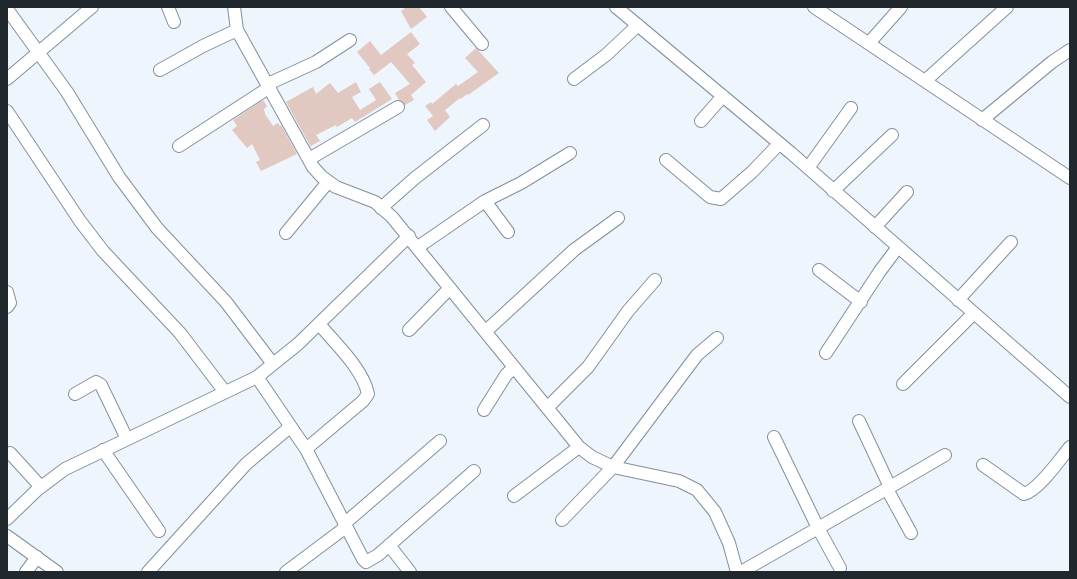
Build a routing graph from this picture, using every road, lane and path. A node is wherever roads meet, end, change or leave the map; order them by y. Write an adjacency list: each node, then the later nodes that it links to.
1 (92, 7): 17 (street)
2 (168, 7): 10 (street)
3 (451, 7): 15 (street)
4 (616, 7): 11 (street)
5 (814, 7): 14 (street)
6 (901, 7): 14 (street)
7 (1007, 7): 21 (street)
8 (236, 8): 12 (street)
9 (7, 9): 17 (street)
10 (174, 22)
11 (638, 25): 20 (street); 23 (street)
12 (237, 30): 18 (street); 22 (street)
13 (350, 40): 22 (street)
14 (869, 43): 21 (street)
15 (482, 44)
16 (1070, 50): 27 (street)
17 (38, 54): 19 (street); 64 (street)
18 (160, 70)
19 (7, 79)
20 (574, 79)
21 (926, 80): 27 (street)
22 (269, 86): 32 (street); 34 (street)
23 (723, 96): 28 (street); 31 (street)
24 (398, 107): 34 (street)
25 (851, 108): 36 (street)
26 (7, 112): 68 (street)
27 (982, 120): 37 (street)
28 (701, 121)
29 (483, 125): 42 (street)
30 (892, 135): 39 (street)
31 (779, 144): 35 (street); 36 (street)
32 (179, 146)
33 (570, 153): 41 (street)
34 (309, 159): 38 (street)
35 (666, 160)
36 (808, 168): 39 (street)
37 (1070, 178)
38 (328, 182): 42 (street); 46 (street)
39 (833, 191): 44 (street)
40 (907, 192): 44 (street)
41 (485, 201): 45 (street); 49 (street)
42 (381, 208): 47 (street)
43 (618, 218): 61 (street)
44 (875, 227): 50 (street)
45 (508, 232)
46 (286, 233)
47 (409, 236): 49 (street); 59 (street)
48 (1011, 242): 55 (street)
49 (418, 247): 53 (street)
50 (898, 247): 55 (street); 56 (street)
51 (819, 270): 56 (street)
52 (655, 280): 71 (street)
53 (450, 288): 60 (street); 61 (street)
54 (7, 292): 57 (street)
55 (958, 300): 58 (street)
56 (861, 302): 63 (street)
57 (7, 307)
58 (974, 313): 67 (street); 70 (street)
59 (319, 324): 64 (street); 80 (street)
60 (409, 330)
61 (486, 331): 65 (street)
62 (717, 338): 85 (street)
63 (826, 353)
64 (273, 364): 66 (street)
65 (514, 367): 71 (street); 72 (street)
66 (257, 377): 68 (street); 74 (street)
67 (903, 384)
68 (225, 392): 76 (street)
69 (75, 394): 76 (street)
70 (1070, 397)
71 (547, 408): 78 (street)
72 (484, 410)
73 (859, 421): 88 (street)
74 (290, 427): 80 (street); 102 (street)
75 (774, 437): 93 (street)
76 (126, 439): 81 (street)
77 (440, 441): 92 (street)
78 (579, 447): 85 (street); 89 (street)
79 (1070, 447): 84 (street)
80 (306, 449): 92 (street)
81 (103, 450): 87 (street); 94 (street)
82 (10, 453): 87 (street)
83 (945, 455): 88 (street)
84 (983, 465)
85 (614, 467): 91 (street); 105 (street)
86 (474, 471): 97 (street)
87 (41, 487): 90 (street)
88 (889, 488): 93 (street); 95 (street)
89 (514, 496)
90 (7, 519)
91 (562, 520)
92 (345, 526): 97 (street); 103 (street)
93 (818, 528): 99 (street); 106 (street)
94 (159, 531)
95 (911, 533)
96 (7, 536): 98 (street)
97 (389, 545): 104 (street)
98 (37, 558): 100 (street); 101 (street)
99 (840, 568)
100 (26, 572)
101 (57, 572)
102 (148, 572)
103 (286, 572)
104 (410, 572)
105 (737, 572)
106 (741, 572)

